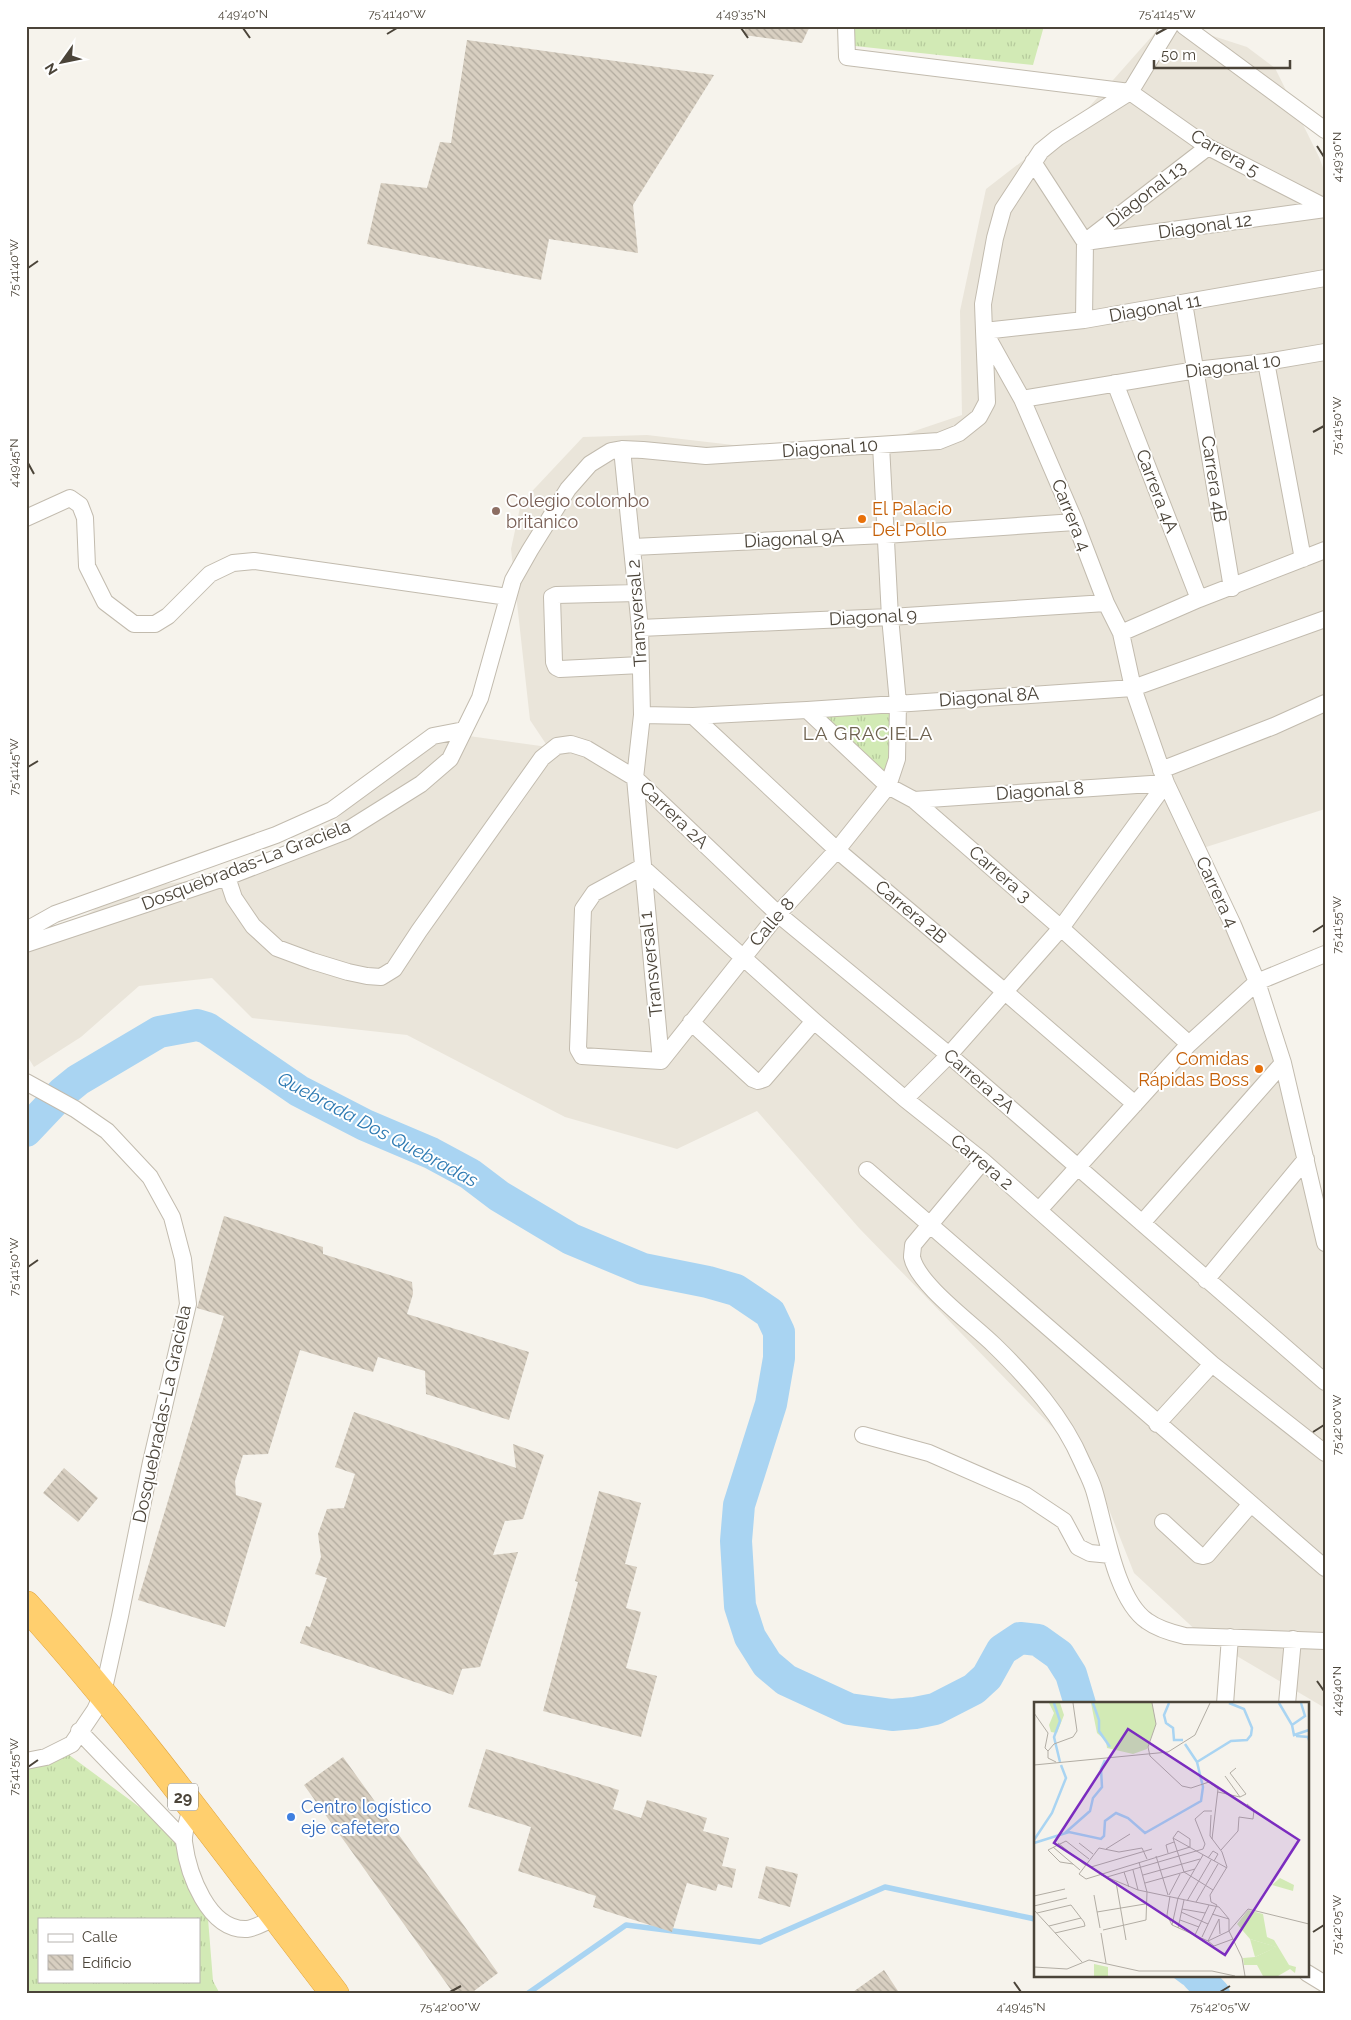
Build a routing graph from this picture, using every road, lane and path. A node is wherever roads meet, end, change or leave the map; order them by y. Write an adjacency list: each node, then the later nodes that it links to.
1 (846, 26): 4 (street)
2 (1170, 26): 4 (street)
3 (1184, 26): 5 (street)
4 (1130, 92): 6 (street, Carrera 5); 7 (street, Carrera 4)
5 (1325, 130)
6 (1208, 147): 8 (street, Carrera 5); 9 (street, Diagonal 13)
7 (1033, 162): 9 (street); 13 (street, Carrera 4)
8 (1325, 208): 9 (street, Diagonal 12)
9 (1085, 242): 12 (street)
10 (1325, 278): 11 (street, Diagonal 11)
11 (1184, 302): 12 (street, Diagonal 11); 16 (street, Carrera 4B)
12 (1084, 320): 13 (street, Diagonal 11)
13 (984, 331): 18 (street, Carrera 4); 19 (street, Diagonal 10)
14 (1325, 352): 15 (street, Diagonal 10)
15 (1266, 362): 16 (street, Diagonal 10); 27 (street)
16 (1196, 370): 17 (street, Diagonal 10); 28 (street, Carrera 4B)
17 (1115, 383): 18 (street, Diagonal 10); 31 (street, Carrera 4A)
18 (1022, 399): 23 (street, Carrera 4)
19 (881, 444): 20 (street, Diagonal 10); 24 (street, Calle 8)
20 (622, 450): 21 (street, Diagonal 10); 25 (street, Transversal 2)
21 (590, 464): 30 (street, Dosquebradas-La Graciela)
22 (26, 518): 30 (street)
23 (1075, 522): 24 (street, Diagonal 9A); 32 (street, Carrera 4)
24 (885, 535): 25 (street, Diagonal 9A); 33 (street, Calle 8)
25 (633, 547): 29 (street, Transversal 2)
26 (1325, 550): 27 (street)
27 (1303, 559): 28 (street)
28 (1232, 588): 31 (street)
29 (637, 592): 35 (street, Transversal 2); 37 (street)
30 (508, 597): 44 (street, Dosquebradas-La Graciela)
31 (1199, 599): 36 (street)
32 (1106, 603): 33 (street, Diagonal 9); 36 (street, Carrera 4)
33 (890, 617): 35 (street, Diagonal 9); 39 (street, Calle 8)
34 (1325, 619): 38 (street, Diagonal 8A)
35 (640, 628): 37 (street, Transversal 2)
36 (1121, 633): 38 (street, Carrera 4)
37 (641, 664): 42 (street, Transversal 2)
38 (1133, 688): 39 (street, Diagonal 8A); 45 (street, Carrera 4)
39 (898, 703): 41 (street, Diagonal 8A); 47 (street, Calle 8)
40 (1325, 703): 45 (street, Diagonal 8)
41 (807, 710): 43 (street, Diagonal 8A); 47 (street, Carrera 3)
42 (642, 715): 43 (street, Diagonal 8A); 46 (street, Transversal 2)
43 (693, 716): 49 (street, Carrera 2B)
44 (464, 730): 51 (street, Dosquebradas-La Graciela); 54 (street, Dosquebradas-La Graciela)
45 (1163, 776): 48 (street, Diagonal 8); 53 (street); 57 (street, Carrera 4)
46 (635, 778): 50 (street, Transversal 1); 51 (street, Carrera 2A); 52 (street, Carrera 2A)
47 (888, 786): 48 (street, Carrera 3); 49 (street, Calle 8)
48 (914, 800): 53 (street, Carrera 3)
49 (837, 850): 52 (street, Calle 8); 58 (street, Carrera 2B)
50 (642, 867): 56 (street, Carrera 2); 63 (street, Transversal 1); 63 (street)
51 (227, 877): 54 (street, Dosquebradas-La Graciela)
52 (778, 914): 56 (street, Calle 8); 62 (street, Carrera 2A)
53 (1061, 928): 58 (street); 61 (street, Carrera 3)
54 (27, 932)
55 (1325, 954): 57 (street)
56 (742, 958): 59 (street, Carrera 2); 60 (street, Calle 8)
57 (1257, 982): 61 (street); 64 (street, Carrera 4)
58 (1004, 991): 62 (street); 67 (street, Carrera 2B)
59 (814, 1021): 60 (street); 66 (street, Carrera 2)
60 (691, 1022): 63 (street, Calle 8)
61 (1189, 1044): 67 (street)
62 (949, 1055): 66 (street); 70 (street, Carrera 2A)
63 (661, 1061)
64 (1283, 1063): 68 (street, Carrera 4); 73 (street)
65 (27, 1082): 90 (street, Dosquebradas-La Graciela)
66 (905, 1099): 69 (street, Carrera 2)
67 (1135, 1104): 70 (street)
68 (1306, 1159): 75 (street, Carrera 4); 76 (street)
69 (983, 1161): 72 (street, Carrera 2); 74 (street)
70 (1076, 1168): 72 (street); 73 (street, Carrera 2A)
71 (867, 1170): 74 (street)
72 (1039, 1210): 77 (street, Carrera 2)
73 (1142, 1223): 76 (street, Carrera 2A)
74 (930, 1225): 79 (street); 84 (street)
75 (1325, 1242)
76 (1206, 1280): 78 (street, Carrera 2A)
77 (1212, 1364): 79 (street); 81 (street, Carrera 2)
78 (1325, 1382)
79 (1157, 1424): 82 (street)
80 (863, 1435): 84 (street)
81 (1325, 1453)
82 (1250, 1505): 83 (street); 85 (street)
83 (1163, 1522)
84 (1111, 1555): 87 (street)
85 (1325, 1568)
86 (26, 1605): 90 (highway, 29)
87 (1230, 1637): 88 (street); 91 (street)
88 (1293, 1639): 89 (street); 92 (street)
89 (1325, 1641)
90 (103, 1693): 93 (street, Dosquebradas-La Graciela); 95 (highway, 29)
91 (1225, 1702)
92 (1287, 1702)
93 (79, 1731): 94 (street, Dosquebradas-La Graciela); 96 (street)
94 (26, 1761)
95 (192, 1808): 96 (street); 97 (highway, 29)
96 (184, 1840): 97 (street)
97 (276, 1917): 100 (highway, 29)
98 (1308, 1973): 99 (street)
99 (1325, 1984)
100 (335, 1994)

